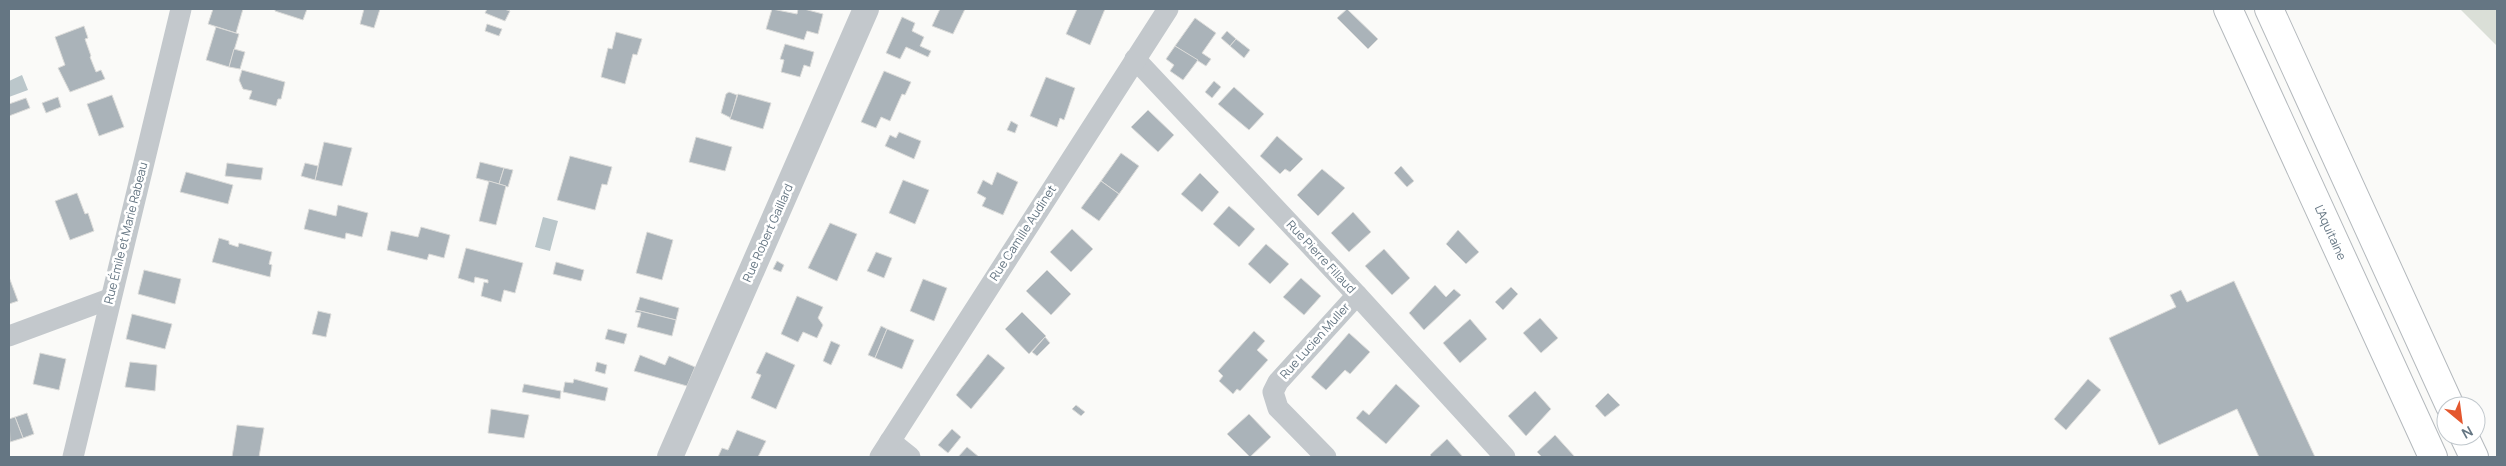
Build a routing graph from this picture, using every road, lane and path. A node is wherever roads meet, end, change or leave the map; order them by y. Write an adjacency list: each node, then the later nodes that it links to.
1 (181, 9): 8 (street, Rue Émile et Marie Rabeau)
2 (866, 9): 13 (street, Rue Robert Gaillard)
3 (1168, 9): 6 (street, Rue Camille Audinet)
4 (2228, 9): 17 (highway, L'Aquitaine)
5 (2269, 9): 10 (highway)
6 (1135, 59): 7 (street, Rue Pierre Fillaud); 11 (street, Rue Camille Audinet)
7 (1357, 295): 15 (street, Rue Lucien Muller); 16 (street, Rue Pierre Fillaud)
8 (109, 300): 9 (street); 12 (street, Rue Émile et Marie Rabeau)
9 (9, 336)
10 (2445, 396)
11 (885, 449): 14 (street)
12 (73, 457)
13 (670, 457)
14 (910, 457)
15 (1326, 457)
16 (1505, 457)
17 (2433, 457)

